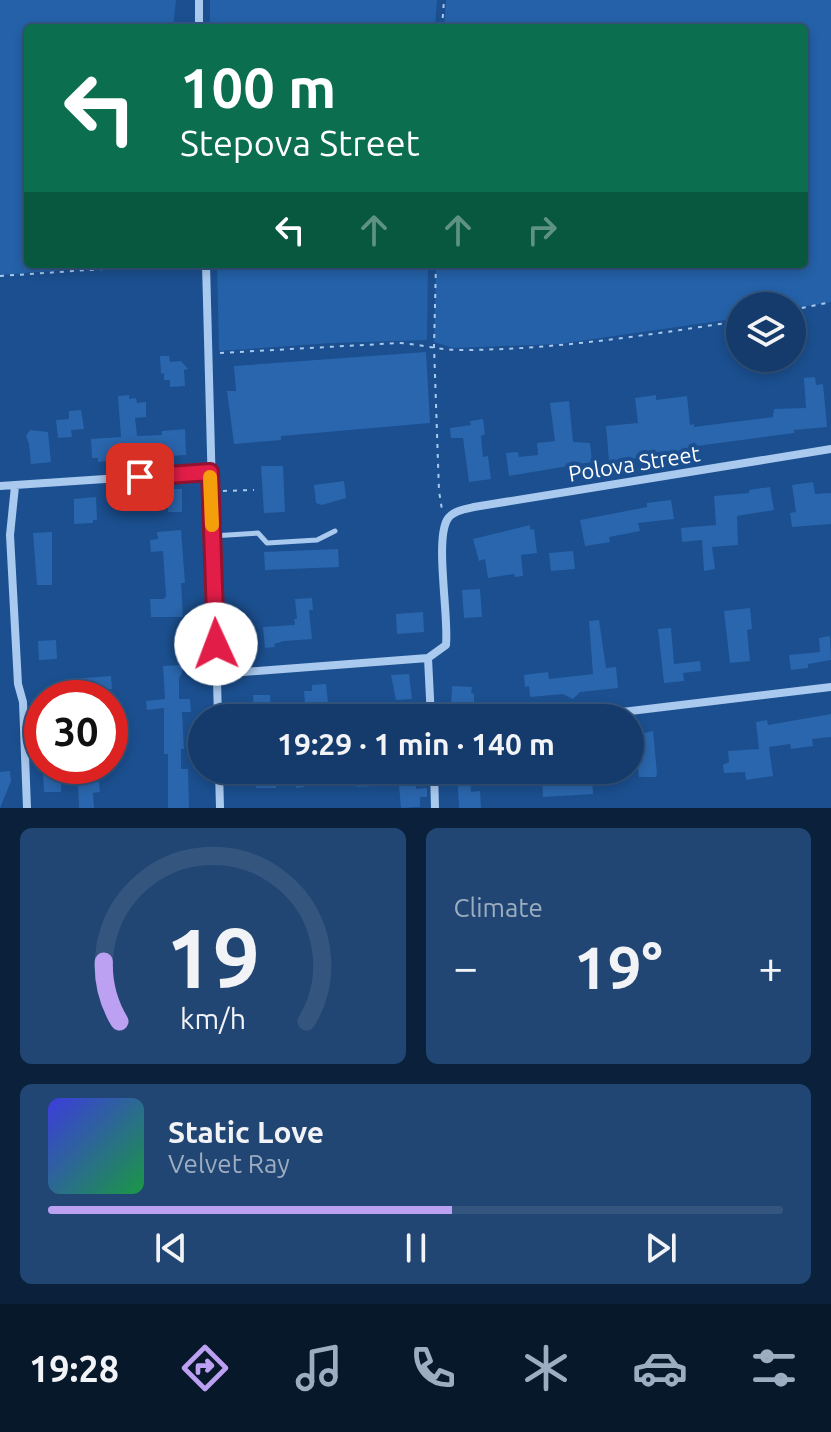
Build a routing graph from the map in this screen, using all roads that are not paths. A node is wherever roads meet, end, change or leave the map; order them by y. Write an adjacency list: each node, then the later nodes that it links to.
1 (199, 0): 2 (street)
2 (199, 24)
3 (206, 268): 5 (street)
4 (831, 449): 10 (street, Polova Street)
5 (210, 472): 7 (street); 9 (street)
6 (0, 486): 7 (street)
7 (15, 486): 18 (street)
8 (335, 531): 9 (lane)
9 (212, 536): 11 (street)
10 (428, 658): 11 (street); 14 (street)
11 (217, 674): 13 (street)
12 (831, 687): 15 (street)
13 (218, 704)
14 (430, 704)
15 (644, 709)
16 (219, 784): 19 (street)
17 (434, 784): 20 (street)
18 (27, 808)
19 (220, 808)
20 (435, 808)

